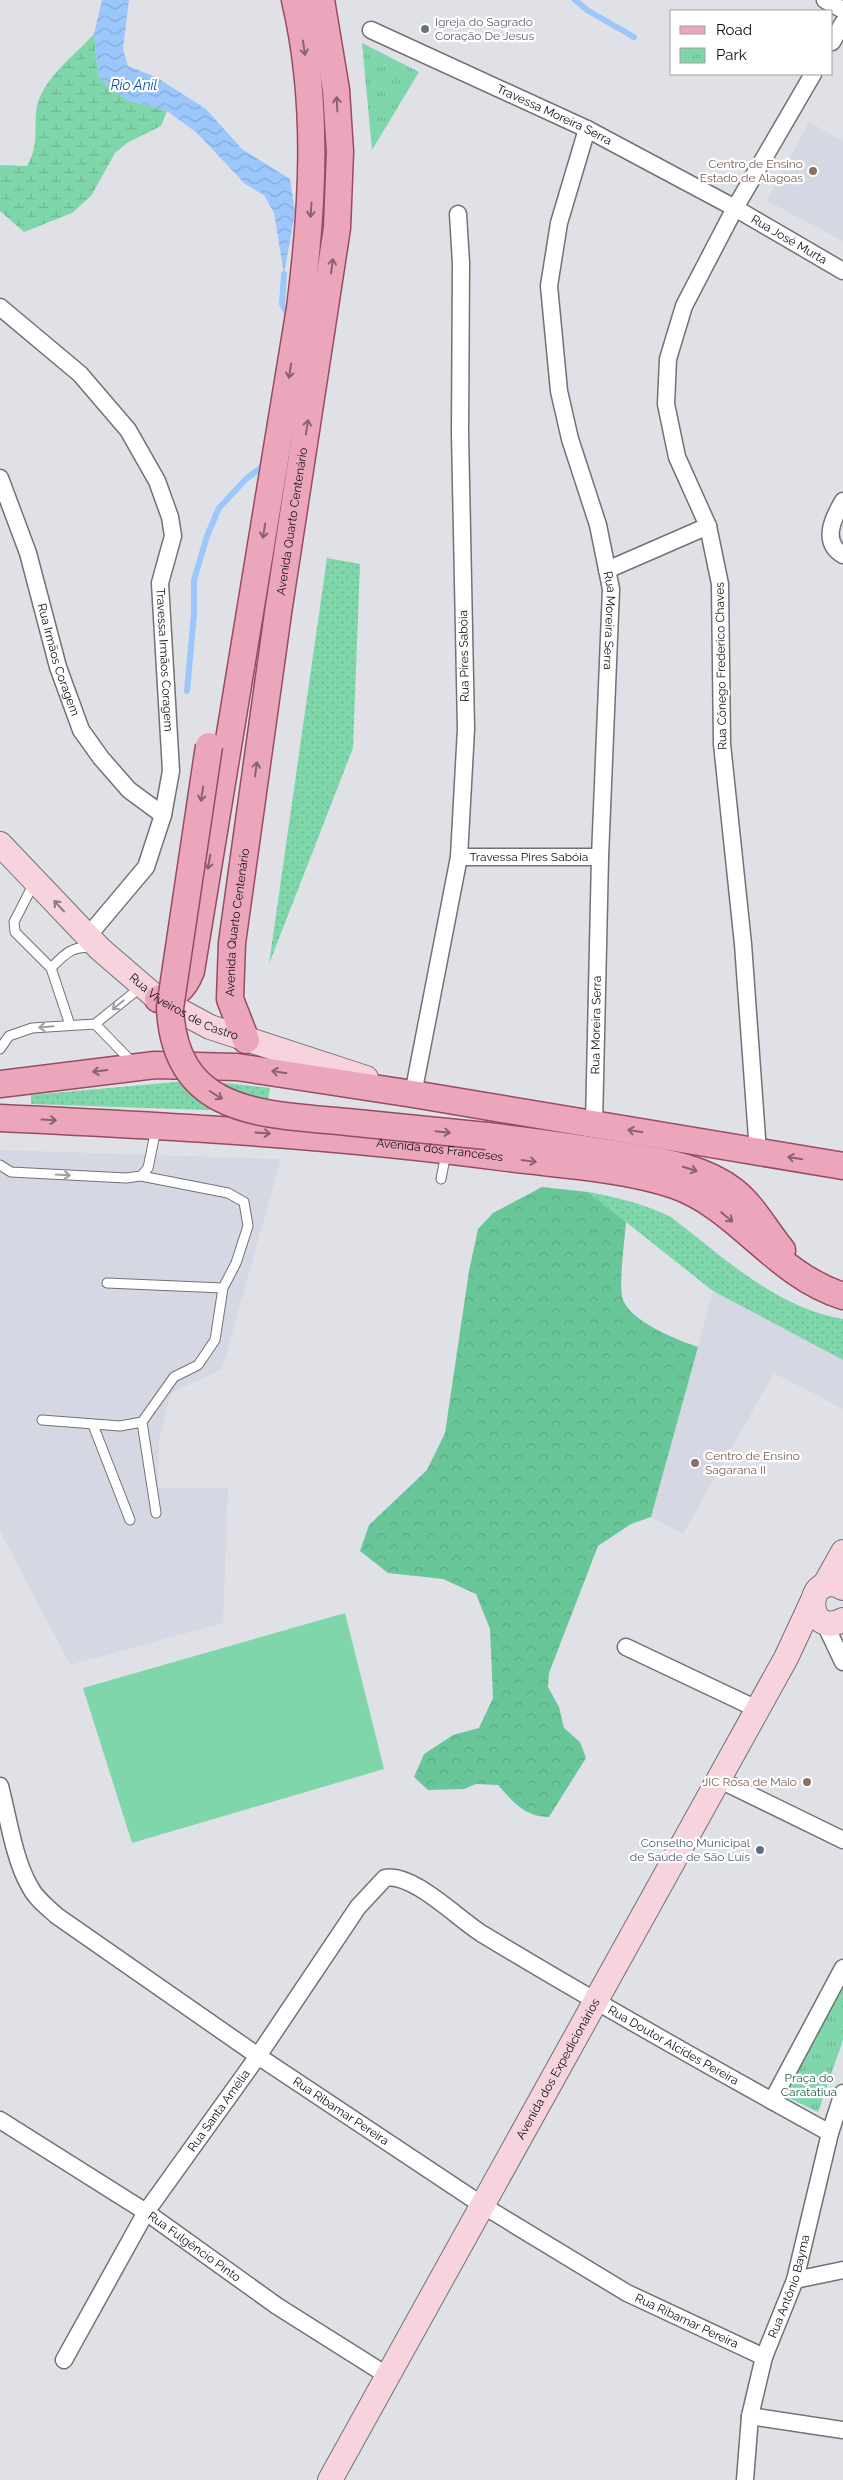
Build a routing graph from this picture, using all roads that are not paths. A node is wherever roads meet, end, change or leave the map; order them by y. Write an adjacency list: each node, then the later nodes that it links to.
1 (295, 0): 19 (main road, one-way to 19)
2 (321, 0): 30 (main road, Avenida Quarto Centenário, one-way to 2)
3 (825, 0): 4 (street)
4 (843, 10)
5 (843, 23): 7 (street)
6 (370, 30): 9 (street, Travessa Moreira Serra)
7 (833, 40)
8 (812, 75): 10 (street, Rua Cônego Frederico Chaves)
9 (587, 129): 10 (street, Travessa Moreira Serra); 18 (street, Rua Moreira Serra)
10 (735, 208): 12 (street, Rua José Murta); 16 (street, Rua Cônego Frederico Chaves)
11 (458, 214): 22 (street, Rua Píres Sabóia)
12 (843, 271)
13 (0, 307): 20 (street, Travessa Irmãos Coragem)
14 (0, 478): 20 (street, Rua Irmãos Coragem)
15 (843, 501): 17 (street)
16 (708, 526): 18 (street); 39 (street, Rua Cônego Frederico Chaves)
17 (843, 555)
18 (607, 570): 23 (street, Rua Moreira Serra)
19 (252, 607): 27 (main road, one-way to 27); 45 (main road, one-way to 45, bridge)
20 (163, 815): 25 (street, Travessa Irmãos Coragem)
21 (0, 844): 24 (street, Rua Viveiros de Castro)
22 (459, 857): 23 (street, Travessa Pires Sabóia); 34 (street, Rua Píres Sabóia)
23 (600, 857): 36 (street, Rua Moreira Serra)
24 (35, 880): 25 (street, Rua Viveiros de Castro, one-way to 24); 26 (lane)
25 (94, 943): 26 (lane); 27 (street, Rua Viveiros de Castro)
26 (51, 968): 29 (lane)
27 (149, 993): 28 (lane, one-way to 28); 30 (street, Rua Viveiros de Castro)
28 (95, 1024): 29 (lane); 32 (lane)
29 (70, 1025): 31 (lane, one-way to 31)
30 (246, 1040): 34 (street, Rua Viveiros de Castro)
31 (0, 1049)
32 (137, 1067): 33 (main road, one-way to 33); 34 (main road, one-way to 32)
33 (0, 1084)
34 (413, 1094): 36 (main road)
35 (0, 1118): 37 (main road, Avenida dos Franceses, one-way to 37)
36 (594, 1124): 39 (main road, one-way to 36)
37 (156, 1126): 38 (main road, Avenida dos Franceses, one-way to 38); 42 (lane)
38 (447, 1150): 43 (lane); 45 (main road, Avenida dos Franceses, one-way to 45)
39 (758, 1152): 41 (main road, one-way to 39)
40 (0, 1165): 42 (lane, one-way to 42)
41 (843, 1166)
42 (141, 1176): 46 (lane)
43 (441, 1180)
44 (106, 1283): 46 (lane)
45 (816, 1286): 47 (main road, Avenida dos Franceses)
46 (222, 1288): 49 (lane)
47 (843, 1296)
48 (42, 1420): 50 (lane)
49 (142, 1422): 50 (lane); 51 (lane)
50 (93, 1425): 52 (lane)
51 (156, 1513)
52 (130, 1520)
53 (843, 1552): 54 (street, Avenida dos Expedicionários)
54 (827, 1591): 55 (street); 57 (street, Avenida dos Expedicionários)
55 (830, 1621): 57 (street, Avenida dos Expedicionários); 58 (street)
56 (626, 1648): 59 (street)
57 (786, 1658): 59 (street, Avenida dos Expedicionários)
58 (843, 1662)
59 (757, 1709): 60 (street, Avenida dos Expedicionários)
60 (718, 1778): 62 (street); 65 (street, Avenida dos Expedicionários)
61 (0, 1786): 66 (street, Rua Ribamar Pereira)
62 (843, 1840)
63 (391, 1877): 65 (street, Rua Doutor Alcídes Pereira); 66 (street, Rua Santa Amélia)
64 (843, 1968): 68 (street)
65 (595, 2002): 68 (street, Rua Doutor Alcídes Pereira); 71 (street, Avenida dos Expedicionários)
66 (258, 2056): 71 (street, Rua Ribamar Pereira); 72 (street, Rua Santa Amélia)
67 (843, 2093): 70 (street, Rua Antônio Bayma)
68 (772, 2101): 70 (street, Rua Doutor Alcídes Pereira)
69 (0, 2120): 72 (street, Rua Fulgêncio Pinto)
70 (830, 2133): 74 (street, Rua Antônio Bayma)
71 (482, 2205): 75 (street, Rua Ribamar Pereira); 77 (street, Avenida dos Expedicionários)
72 (146, 2212): 76 (street, Rua Santa Amélia); 77 (street, Rua Fulgêncio Pinto)
73 (843, 2270): 74 (street)
74 (795, 2280): 75 (street, Rua Antônio Bayma)
75 (764, 2357): 78 (street, Rua Antônio Bayma)
76 (64, 2360)
77 (388, 2376): 80 (street, Avenida dos Expedicionários)
78 (750, 2416): 79 (street); 81 (street, Rua Antônio Bayma)
79 (843, 2430)
80 (330, 2480)
81 (745, 2480)

